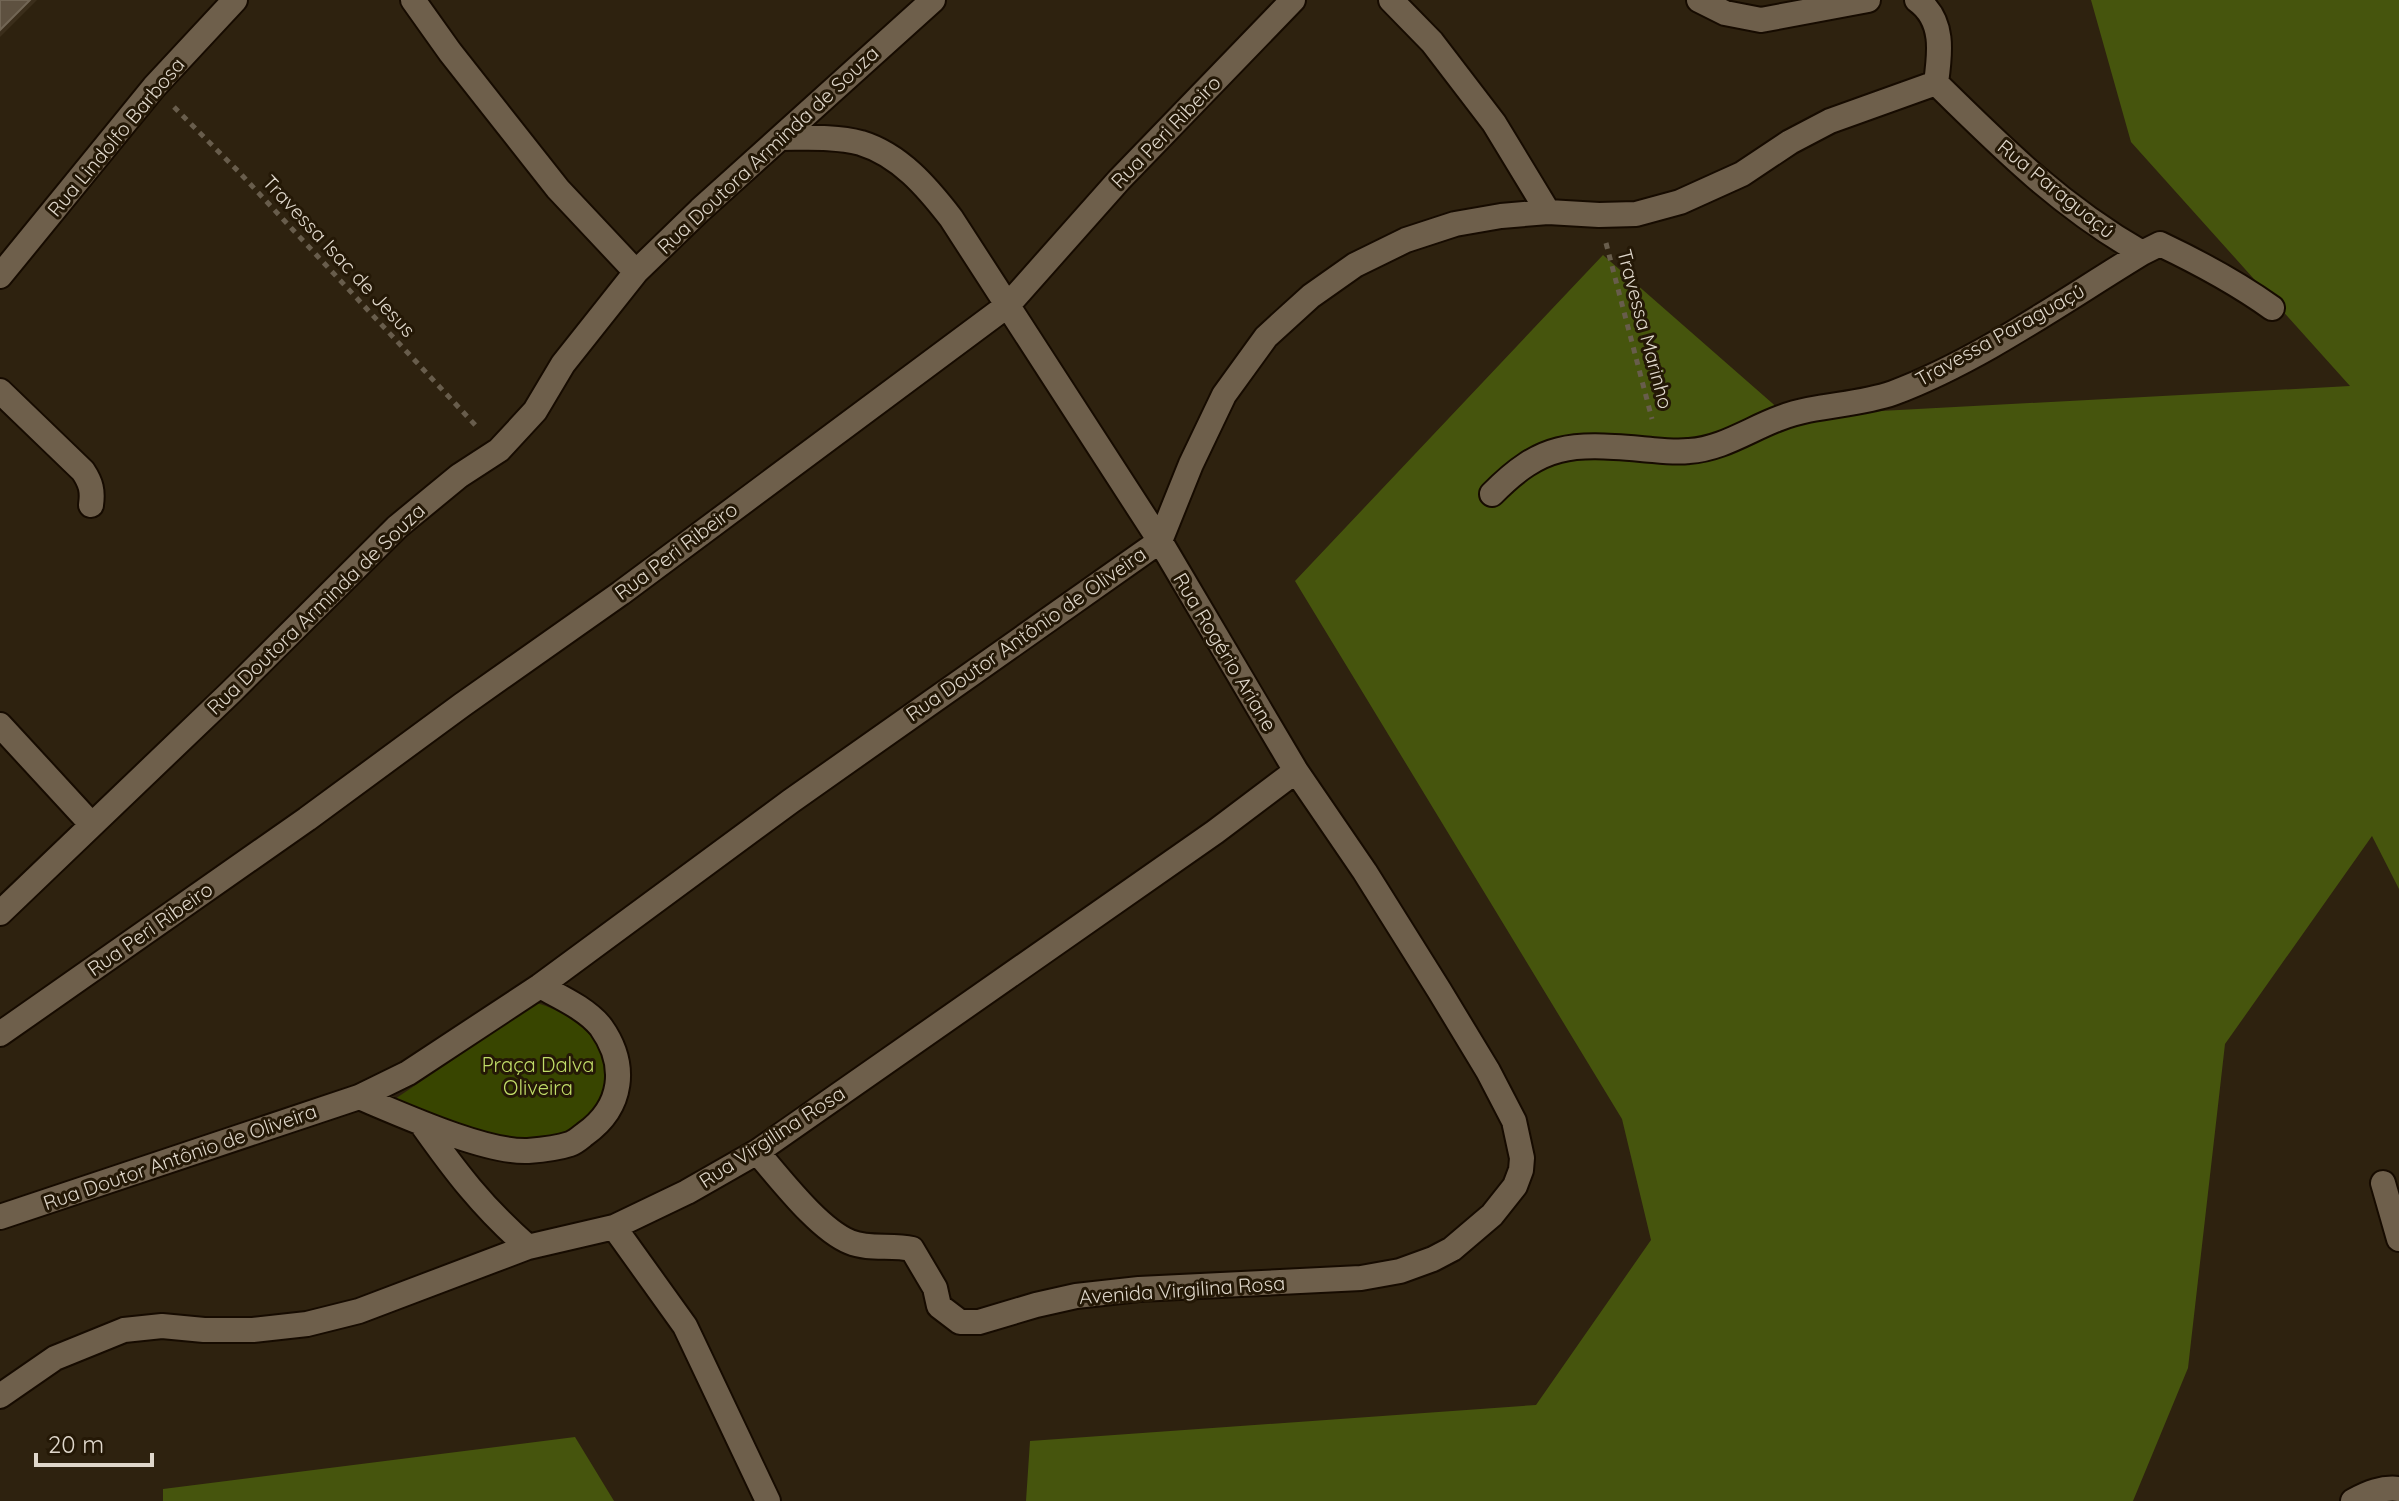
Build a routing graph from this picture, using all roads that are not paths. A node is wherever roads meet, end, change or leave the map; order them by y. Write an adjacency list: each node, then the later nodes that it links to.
1 (235, 0): 14 (street, Rua Lindolfo Barbosa)
2 (413, 0): 13 (street)
3 (933, 0): 10 (street, Rua Doutora Arminda de Souza)
4 (1293, 0): 15 (street, Rua Peri Ribeiro)
5 (1391, 0): 11 (street)
6 (1699, 0): 7 (street)
7 (1868, 0)
8 (1917, 0): 9 (street)
9 (1936, 83): 11 (street, Rua Doutor Antônio de Oliveira); 12 (street, Rua Paraguaçú)
10 (780, 138): 13 (street, Rua Doutora Arminda de Souza); 15 (street, Rua Rogério Ariane)
11 (1548, 212): 20 (street, Rua Doutor Antônio de Oliveira)
12 (2142, 253): 16 (street, Rua Paraguaçú); 18 (street, Travessa Paraguaçú)
13 (636, 272): 23 (street, Rua Doutora Arminda de Souza)
14 (0, 276)
15 (1008, 305): 20 (street, Rua Rogério Ariane); 26 (street, Rua Peri Ribeiro)
16 (2272, 308)
17 (0, 391): 19 (street)
18 (1492, 494)
19 (91, 505)
20 (1160, 541): 22 (street, Rua Rogério Ariane); 25 (street, Rua Doutor Antônio de Oliveira)
21 (0, 725): 23 (street)
22 (1296, 771): 29 (street, Rua Virgilina Rosa); 31 (street, Rua Rogério Ariane)
23 (92, 825): 24 (street, Rua Doutora Arminda de Souza)
24 (0, 913)
25 (540, 986): 27 (street, Rua Doutor Antônio de Oliveira); 28 (street)
26 (0, 1034)
27 (359, 1097): 28 (street); 32 (street, Rua Doutor Antônio de Oliveira)
28 (421, 1123): 35 (street)
29 (757, 1152): 31 (street, Avenida Virgilina Rosa); 33 (street, Rua Virgilina Rosa)
30 (2383, 1183): 34 (street)
31 (1515, 1186)
32 (0, 1217)
33 (614, 1227): 35 (street, Rua Virgilina Rosa); 38 (street)
34 (2399, 1239)
35 (528, 1247): 36 (street, Rua Virgilina Rosa)
36 (0, 1396)
37 (2399, 1489): 39 (street)
38 (768, 1501)
39 (2353, 1501)

